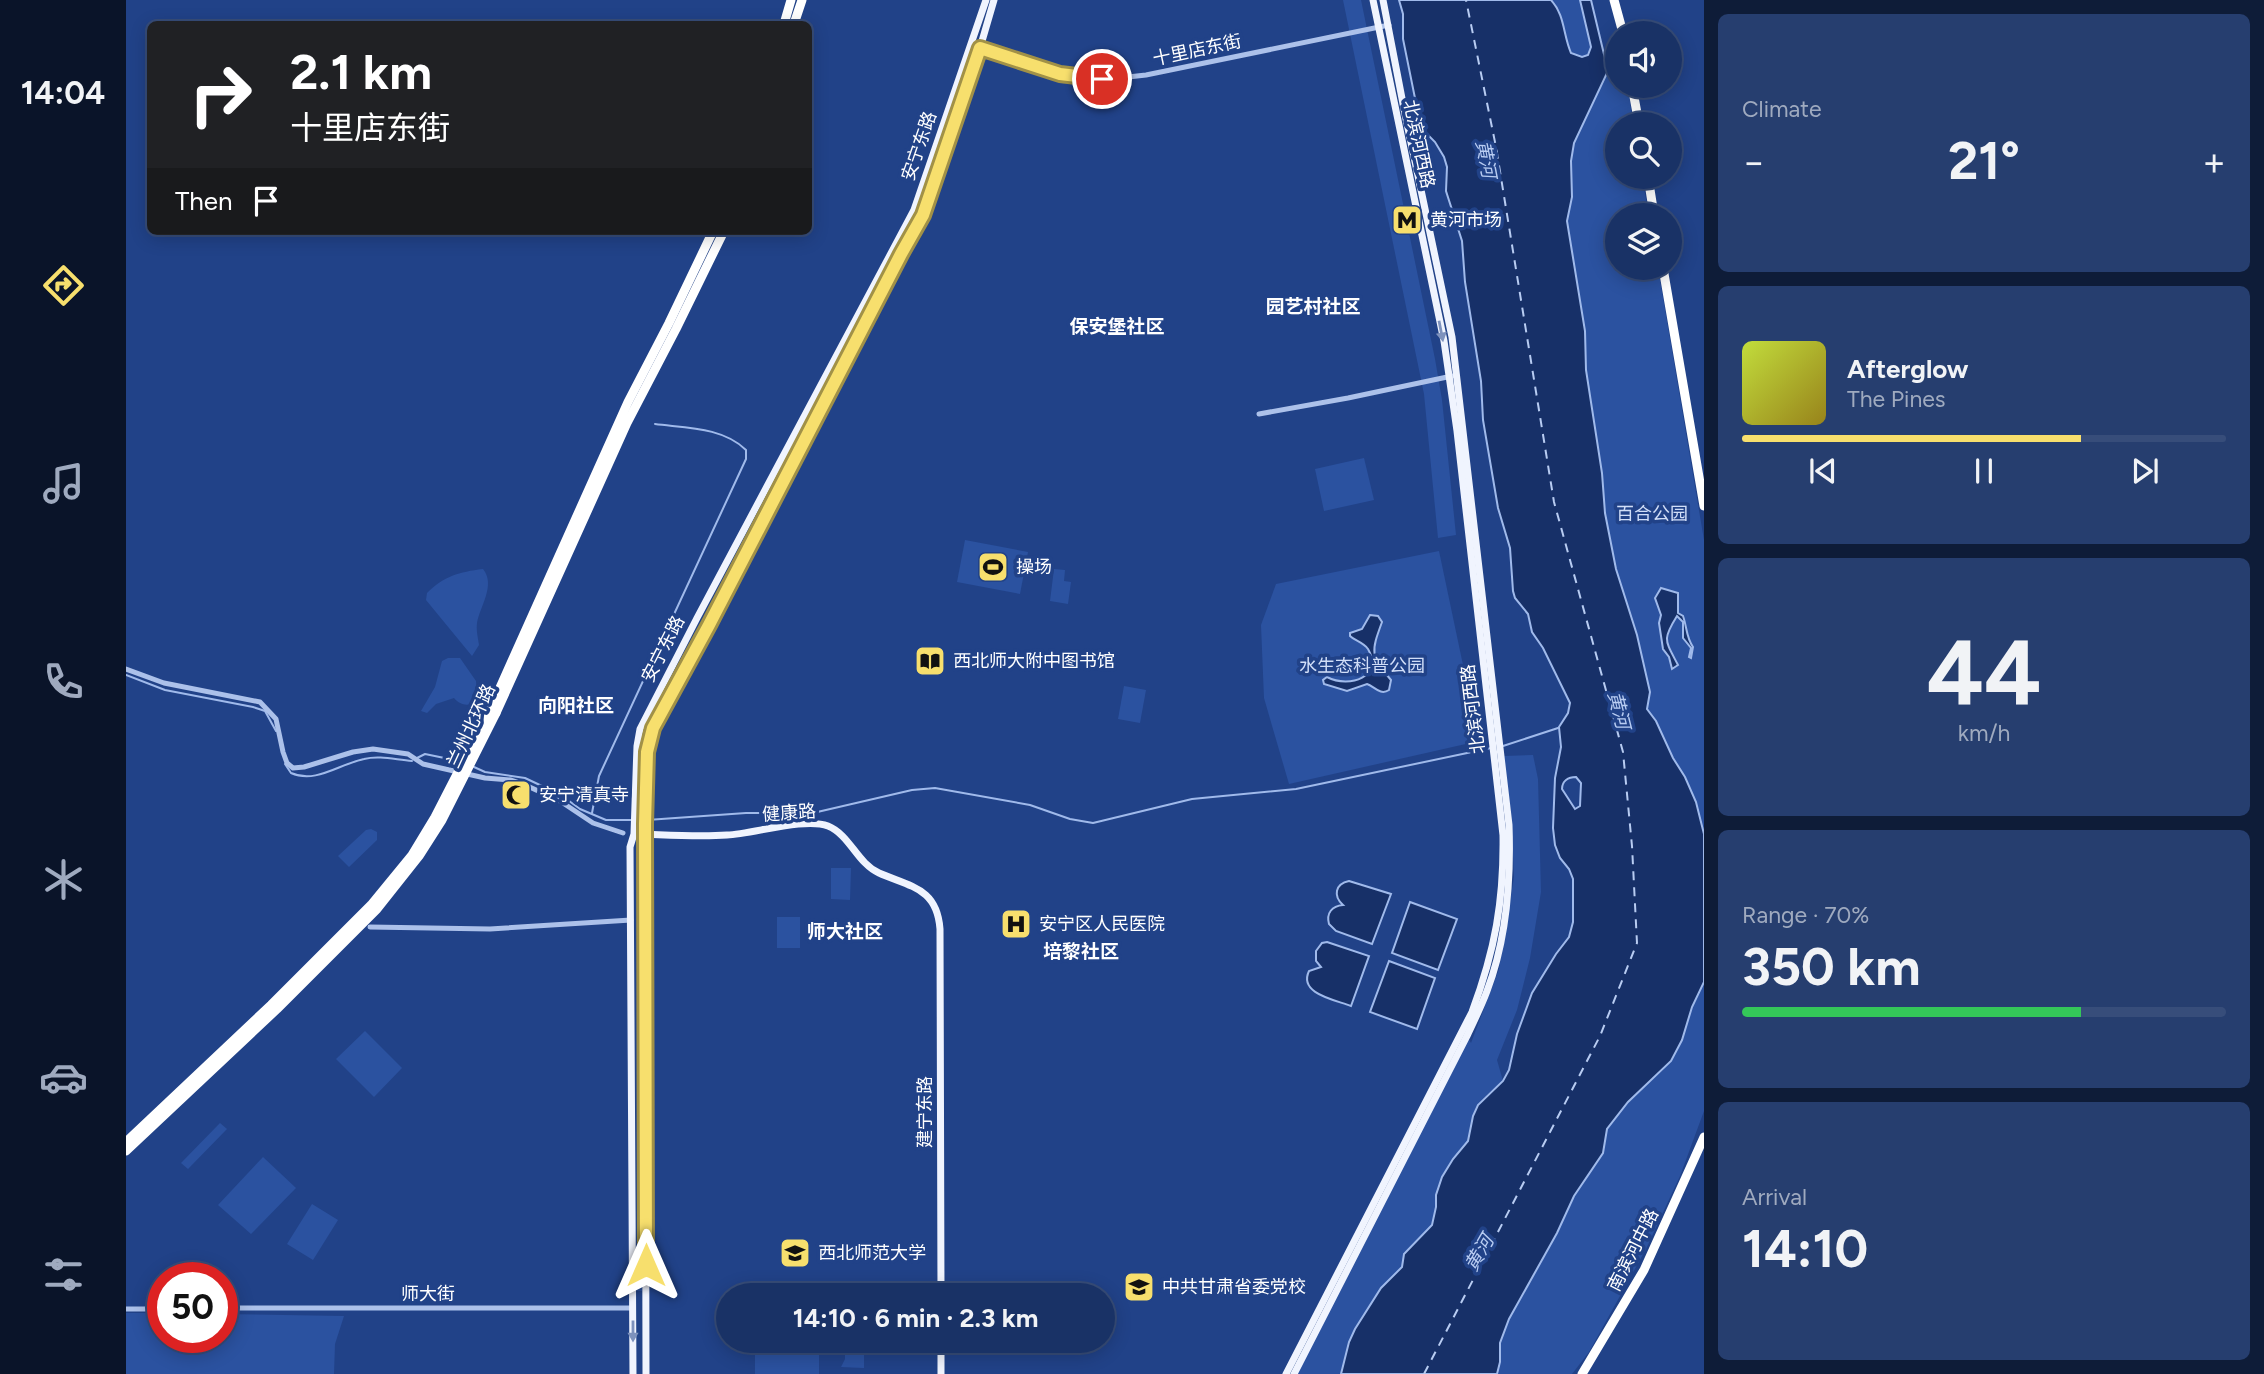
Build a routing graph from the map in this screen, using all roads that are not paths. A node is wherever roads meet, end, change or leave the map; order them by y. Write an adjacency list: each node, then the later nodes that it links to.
1 (791, 0): 9 (highway)
2 (802, 0): 10 (highway)
3 (986, 0): 15 (main road, 安宁东路)
4 (994, 0): 16 (main road, 安宁东路)
5 (1373, 0): 14 (main road, 北滨河西路)
6 (1383, 0): 13 (main road, 北滨河西路)
7 (1614, 0): 11 (highway)
8 (1620, 0): 12 (highway)
9 (785, 21)
10 (795, 21)
11 (1620, 21)
12 (1626, 21)
13 (1389, 25): 14 (street, 十里店东街); 22 (main road, 北滨河西路)
14 (1379, 27): 16 (street, 十里店东街); 23 (main road, 北滨河西路, one-way to 23)
15 (971, 44): 16 (street, 十里店东街); 33 (main road, 安宁东路)
16 (980, 48): 34 (main road, 安宁东路)
17 (711, 235): 21 (highway, 兰州北环路)
18 (722, 235): 21 (highway, 兰州北环路)
19 (1665, 280): 27 (highway)
20 (1671, 280): 26 (highway)
21 (673, 326): 29 (highway, 兰州北环路)
22 (1457, 375): 23 (street); 24 (main road, 北滨河西路)
23 (1448, 377): 24 (main road); 25 (street); 30 (main road, 北滨河西路)
24 (1459, 394): 30 (main road, 北滨河西路)
25 (1259, 414)
26 (1704, 472)
27 (1704, 506)
28 (126, 669): 32 (street)
29 (493, 712): 39 (highway, 兰州北环路, bridge); 40 (highway, 兰州北环路, bridge)
30 (1496, 743): 31 (main road, 北滨河西路)
31 (1497, 753): 51 (main road, 北滨河西路); 52 (main road, 北滨河西路)
32 (623, 833)
33 (634, 834): 34 (main road, 健康路); 35 (main road, 安宁东路)
34 (645, 834): 37 (main road, 健康路); 49 (main road, 安宁东路)
35 (631, 920): 36 (street); 44 (main road, 安宁东路)
36 (370, 927)
37 (940, 929): 42 (main road, 建宁东路)
38 (1704, 1137): 53 (highway, 南滨河中路)
39 (126, 1142)
40 (126, 1151)
41 (1704, 1151): 54 (highway, 南滨河中路)
42 (941, 1283)
43 (238, 1308): 44 (street, 师大街)
44 (633, 1308): 48 (main road, 安宁东路, one-way to 48)
45 (126, 1309): 46 (street)
46 (147, 1309)
47 (941, 1353): 50 (main road)
48 (633, 1374)
49 (646, 1374)
50 (941, 1374)
51 (1286, 1374)
52 (1294, 1374)
53 (1582, 1374)
54 (1588, 1374)

